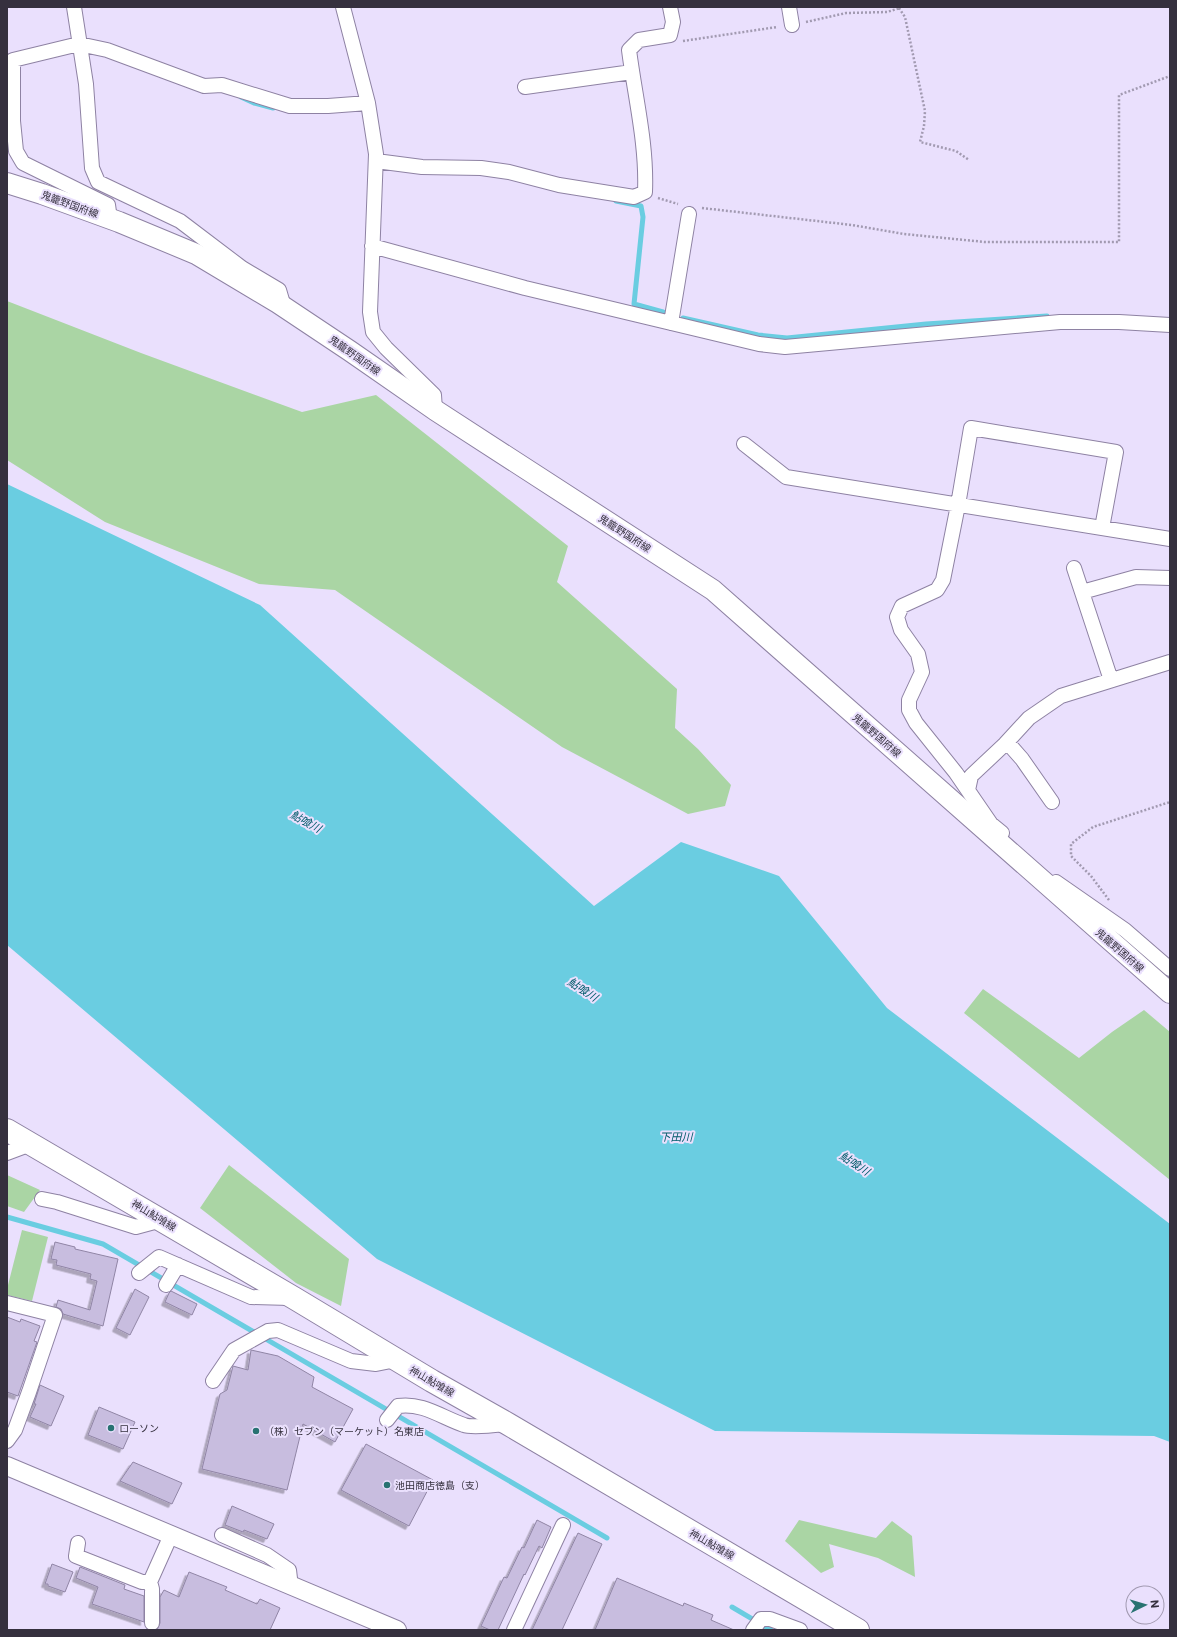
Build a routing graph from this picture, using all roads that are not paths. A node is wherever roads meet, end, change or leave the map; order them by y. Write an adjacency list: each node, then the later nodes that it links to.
1 (74, 7): 6 (street)
2 (343, 7): 9 (street)
3 (670, 7): 7 (street)
4 (790, 7): 5 (street)
5 (792, 25)
6 (79, 44): 9 (street); 13 (street); 15 (street)
7 (632, 72): 8 (street); 10 (street)
8 (525, 87)
9 (368, 103): 10 (street)
10 (376, 161): 14 (street)
11 (7, 183): 13 (main road, 鬼籠野国府線)
12 (690, 209): 16 (street)
13 (110, 219): 15 (main road, 鬼籠野国府線)
14 (372, 246): 16 (street); 18 (street)
15 (284, 307): 18 (main road, 鬼籠野国府線)
16 (671, 323): 17 (street)
17 (1170, 325)
18 (435, 410): 31 (main road, 鬼籠野国府線)
19 (744, 444): 20 (street)
20 (958, 505): 21 (street); 21 (street); 29 (street)
21 (1102, 528): 22 (street)
22 (1170, 539)
23 (1074, 568): 25 (street)
24 (1170, 578): 25 (street)
25 (1082, 592): 27 (street)
26 (1170, 662): 27 (street)
27 (1111, 680): 28 (street)
28 (1007, 742): 29 (street); 30 (street)
29 (968, 790): 31 (street)
30 (1052, 802)
31 (1021, 862): 32 (street); 33 (main road, 鬼籠野国府線)
32 (1170, 969)
33 (1170, 993)
34 (7, 1130): 35 (main road, 神山鮎喰線)
35 (30, 1144): 36 (street); 38 (main road, 神山鮎喰線)
36 (7, 1153)
37 (42, 1199): 38 (street)
38 (162, 1220): 42 (main road, 神山鮎喰線)
39 (178, 1265): 40 (street); 41 (street); 42 (street)
40 (139, 1273)
41 (166, 1285)
42 (294, 1298): 44 (main road, 神山鮎喰線)
43 (7, 1303): 48 (street)
44 (396, 1360): 45 (street); 47 (main road, 神山鮎喰線)
45 (213, 1381)
46 (387, 1420): 47 (street)
47 (508, 1424): 62 (main road, 神山鮎喰線)
48 (7, 1442)
49 (7, 1466): 51 (street)
50 (563, 1526): 60 (street)
51 (171, 1535): 54 (street); 55 (street)
52 (222, 1535): 55 (street)
53 (78, 1543): 54 (street)
54 (150, 1582): 56 (street)
55 (291, 1587): 57 (street)
56 (152, 1623)
57 (368, 1625): 59 (street)
58 (756, 1626): 61 (street)
59 (397, 1630)
60 (514, 1630)
61 (800, 1630)
62 (858, 1630)

